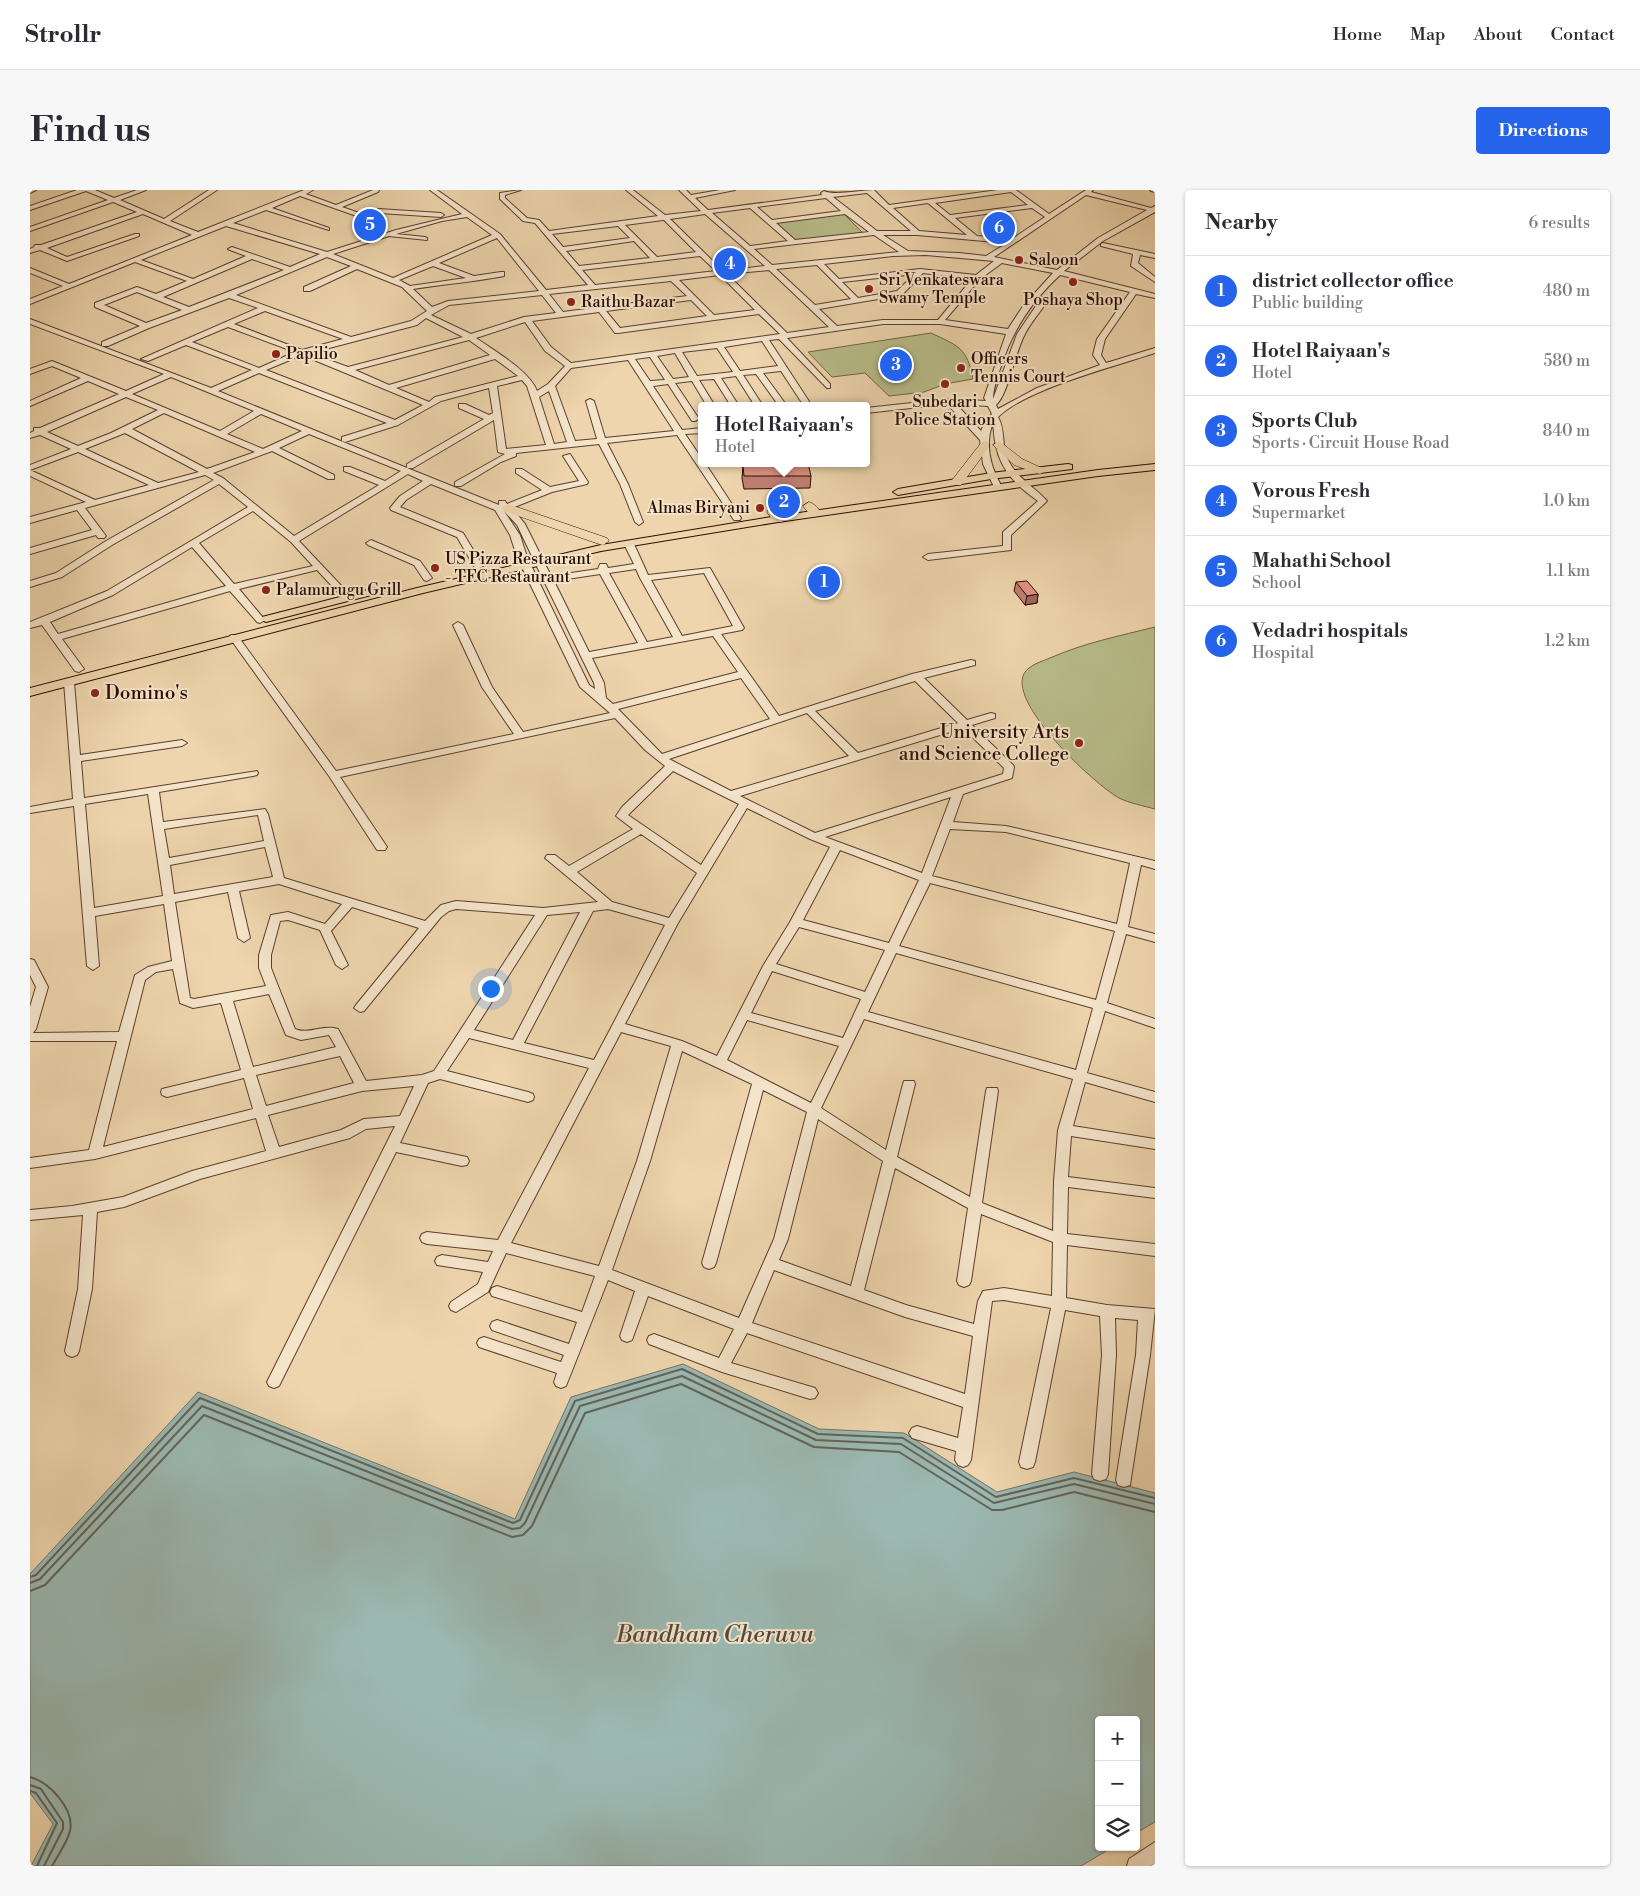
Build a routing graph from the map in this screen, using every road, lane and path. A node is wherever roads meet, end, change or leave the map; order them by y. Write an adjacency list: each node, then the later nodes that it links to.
1 (84, 190): 29 (street)
2 (89, 190): 21 (street)
3 (143, 190): 21 (street)
4 (214, 190): 39 (street)
5 (310, 190): 17 (street)
6 (433, 190): 34 (street)
7 (518, 190): 15 (street)
8 (628, 190): 36 (street)
9 (682, 190): 20 (street)
10 (730, 190): 20 (street)
11 (820, 190): 19 (street)
12 (869, 190): 19 (street); 28 (street)
13 (1012, 190): 23 (street); 25 (street)
14 (376, 191): 27 (street)
15 (506, 191): 45 (street)
16 (1087, 192): 31 (street); 38 (street)
17 (299, 194): 26 (street); 27 (street)
18 (784, 195): 22 (street)
19 (827, 196): 22 (street); 33 (street)
20 (690, 197): 30 (street)
21 (114, 200): 32 (street); 43 (street)
22 (791, 200): 24 (street)
23 (929, 201): 28 (street); 37 (street)
24 (752, 206): 30 (street); 41 (street)
25 (1032, 206): 37 (street); 38 (street)
26 (264, 207): 42 (street); 44 (street)
27 (336, 207): 35 (street)
28 (887, 207): 46 (street)
29 (30, 208)
30 (707, 211): 36 (street); 60 (street)
31 (1154, 211): 58 (street); 84 (street)
32 (143, 212): 39 (street); 59 (street)
33 (847, 212): 41 (street); 48 (street)
34 (470, 215): 35 (street); 50 (street)
35 (450, 216): 51 (street)
36 (662, 217): 40 (street); 67 (street)
37 (949, 217): 52 (street)
38 (1050, 218): 55 (street)
39 (164, 221): 47 (street)
40 (619, 222): 45 (street); 54 (street)
41 (770, 222): 57 (street)
42 (224, 223): 47 (street); 64 (street)
43 (30, 229)
44 (327, 229)
45 (546, 233): 63 (street)
46 (917, 233): 48 (street); 52 (street)
47 (196, 234): 72 (street)
48 (876, 234): 57 (street); 65 (street)
49 (137, 235): 59 (street)
50 (498, 235): 75 (street); 97 (street)
51 (382, 236): 53 (street); 64 (street)
52 (974, 238): 55 (street)
53 (424, 239)
54 (636, 240): 63 (street); 71 (street)
55 (1013, 241): 70 (street)
56 (30, 243): 59 (street)
57 (794, 243): 60 (street)
58 (1103, 245): 66 (street); 84 (street)
59 (39, 247): 62 (street)
60 (749, 248): 77 (street)
61 (232, 249): 68 (street)
62 (30, 250)
63 (560, 250): 78 (street)
64 (324, 253): 76 (street); 80 (street)
65 (906, 253): 70 (street); 74 (street)
66 (1137, 253): 69 (street); 89 (street)
67 (701, 254): 71 (street); 82 (street)
68 (253, 256): 80 (street); 91 (street)
69 (1155, 256)
70 (988, 258): 73 (street)
71 (655, 259): 78 (street)
72 (134, 260): 91 (street); 92 (street)
73 (1000, 260): 84 (street); 85 (street)
74 (818, 262): 77 (street); 90 (street)
75 (432, 263): 86 (street); 88 (street)
76 (358, 266): 88 (street); 95 (street)
77 (770, 267): 82 (street); 105 (street)
78 (577, 268): 93 (street)
79 (30, 270): 92 (street)
80 (290, 270): 98 (street)
81 (920, 272): 85 (street); 90 (street); 102 (street)
82 (721, 273): 87 (street); 108 (street)
83 (501, 274): 86 (street)
84 (1062, 274): 96 (street); 119 (street); 164 (street)
85 (977, 277): 115 (street)
86 (474, 278): 94 (street)
87 (673, 278): 93 (street); 101 (street)
88 (393, 280): 94 (street)
89 (1155, 280)
90 (836, 281): 102 (street)
91 (193, 282): 100 (street)
92 (71, 287): 103 (street)
93 (594, 287): 97 (street)
94 (408, 288): 109 (street)
95 (306, 289)
96 (1134, 291): 99 (street); 135 (street)
97 (543, 292): 109 (street); 110 (street)
98 (229, 295): 104 (street); 106 (street)
99 (1155, 296)
100 (156, 297): 106 (street); 117 (street)
101 (692, 298): 107 (street); 112 (street)
102 (856, 300): 105 (street)
103 (30, 302)
104 (265, 308): 116 (street); 122 (street)
105 (813, 308): 118 (street)
106 (187, 309): 117 (street)
107 (601, 309): 110 (street); 112 (street)
108 (761, 311): 112 (street); 121 (street)
109 (429, 313): 120 (street); 122 (street)
110 (561, 314): 113 (street)
111 (30, 316): 125 (street)
112 (713, 318)
113 (527, 319): 120 (street); 134 (street)
114 (30, 321): 142 (street)
115 (940, 322): 118 (street); 119 (street)
116 (228, 324): 124 (street); 129 (street)
117 (146, 326): 125 (street)
118 (834, 328): 121 (street)
119 (1011, 332): 164 (street)
120 (470, 337): 131 (street); 138 (street)
121 (784, 337): 123 (street); 151 (street)
122 (351, 340): 129 (street)
123 (765, 340): 126 (street); 136 (street)
124 (186, 342): 133 (street); 137 (street)
125 (105, 344): 133 (street)
126 (720, 346): 128 (street); 141 (street)
127 (1155, 350): 135 (street)
128 (678, 352): 130 (street); 146 (street)
129 (300, 353): 137 (street); 138 (street)
130 (653, 355): 132 (street); 147 (street)
131 (496, 356): 144 (street); 152 (street)
132 (630, 358): 134 (street); 148 (street)
133 (145, 359): 153 (street)
134 (569, 366): 150 (street)
135 (1105, 367): 170 (street)
136 (784, 368): 139 (street); 161 (street)
137 (259, 370): 153 (street); 173 (street)
138 (347, 370): 152 (street)
139 (758, 371): 141 (street); 160 (street)
140 (30, 372): 145 (street)
141 (738, 373): 143 (street); 159 (street)
142 (169, 374): 153 (street); 154 (street)
143 (716, 376): 146 (street); 158 (street)
144 (524, 377): 149 (street); 155 (street)
145 (88, 378): 154 (street); 163 (street)
146 (694, 378): 147 (street); 157 (street)
147 (672, 381): 148 (street); 172 (street)
148 (648, 384): 172 (street)
149 (493, 385): 165 (street); 171 (street)
150 (551, 386): 155 (street); 185 (street)
151 (827, 386)
152 (390, 387): 165 (street)
153 (214, 389): 169 (street); 182 (street)
154 (127, 393): 167 (street); 177 (street)
155 (534, 396): 187 (street)
156 (590, 401): 183 (street)
157 (709, 402)
158 (732, 402)
159 (756, 402)
160 (780, 402)
161 (805, 402)
162 (949, 402): 164 (street); 168 (street); 184 (street)
163 (30, 404)
164 (992, 404): 170 (street)
165 (430, 405): 173 (street)
166 (462, 406): 171 (street)
167 (165, 410): 175 (street); 180 (street)
168 (870, 411)
169 (261, 412): 178 (street); 180 (street)
170 (995, 415): 184 (street); 186 (street)
171 (493, 416): 190 (street); 199 (street)
172 (688, 420): 179 (street)
173 (395, 423): 182 (street)
174 (30, 427): 177 (street)
175 (125, 429): 189 (street); 205 (street)
176 (698, 430): 179 (street)
177 (40, 431): 181 (street); 189 (street)
178 (309, 431): 188 (street); 200 (street)
179 (680, 432): 183 (street); 191 (street)
180 (221, 434): 193 (street)
181 (30, 436)
182 (345, 439): 199 (street)
183 (602, 442): 185 (street); 226 (street)
184 (985, 442): 207 (street); 211 (highway)
185 (572, 445): 187 (street)
186 (999, 445): 202 (highway); 206 (street)
187 (551, 447): 190 (street)
188 (272, 448): 193 (street); 208 (street)
189 (77, 450): 204 (street); 215 (street)
190 (522, 450): 213 (street)
191 (692, 450): 192 (street); 195 (street)
192 (698, 450)
193 (263, 452): 205 (street)
194 (567, 456): 217 (street)
195 (698, 459)
196 (1155, 459): 202 (main road)
197 (703, 467): 224 (street)
198 (1155, 467): 214 (main road)
199 (409, 468): 200 (street); 210 (street); 213 (street); 228 (street)
200 (375, 469): 201 (street); 212 (street)
201 (347, 470)
202 (1040, 470): 206 (main road)
203 (519, 471): 217 (street)
204 (30, 472): 218 (street)
205 (208, 472): 209 (street); 215 (street)
206 (1012, 474): 207 (main road); 214 (street)
207 (991, 476): 211 (main road); 216 (street)
208 (331, 477)
209 (220, 480): 220 (street); 230 (street)
210 (430, 480): 236 (street); 237 (street)
211 (957, 482): 222 (main road)
212 (382, 483)
213 (458, 484): 221 (street)
214 (1020, 484): 216 (main road); 235 (street)
215 (156, 485): 218 (street)
216 (998, 487): 222 (main road)
217 (549, 490): 221 (street)
218 (93, 502): 219 (street)
219 (79, 506): 225 (street); 227 (street)
220 (254, 507): 228 (street); 231 (street)
221 (507, 508): 229 (highway); 236 (street)
222 (812, 510): 223 (main road)
223 (776, 515): 224 (main road); 233 (main road)
224 (737, 518): 229 (main road)
225 (30, 520)
226 (639, 522)
227 (96, 532): 230 (street); 234 (street)
228 (294, 540): 239 (street)
229 (603, 541): 236 (main road)
230 (109, 543): 244 (street)
231 (194, 543): 245 (street); 248 (street)
232 (371, 543): 241 (street)
233 (629, 544): 236 (main road); 238 (street)
234 (30, 550)
235 (928, 557)
236 (530, 559): 237 (main road); 243 (street); 252 (main road); 264 (street)
237 (478, 566): 241 (main road)
238 (639, 566): 240 (street); 242 (street)
239 (320, 567): 245 (street); 246 (street)
240 (603, 568): 243 (street); 255 (street)
241 (427, 578): 246 (main road)
242 (645, 578): 251 (street); 254 (street)
243 (546, 579): 256 (street)
244 (30, 584)
245 (231, 588): 247 (street); 253 (street)
246 (347, 597): 247 (main road)
247 (260, 620): 258 (main road)
248 (44, 621): 249 (street); 253 (street)
249 (30, 625)
250 (458, 625): 270 (street)
251 (715, 632): 254 (street); 259 (street)
252 (234, 637): 262 (main road); 277 (street)
253 (55, 638): 258 (street)
254 (678, 638): 255 (street)
255 (643, 644): 256 (street)
256 (585, 656): 264 (street)
257 (971, 663): 260 (street)
258 (79, 669): 261 (main road)
259 (743, 674): 266 (street); 268 (street)
260 (916, 676): 265 (street); 269 (street)
261 (30, 682)
262 (69, 682): 263 (main road); 274 (street)
263 (30, 692)
264 (600, 697): 266 (street)
265 (808, 709): 268 (street); 272 (street)
266 (614, 712): 270 (street); 273 (street)
267 (990, 716): 269 (street)
268 (776, 718): 273 (street)
269 (963, 723): 272 (street); 279 (street)
270 (520, 735): 277 (street)
271 (182, 743): 274 (street)
272 (855, 756): 280 (street)
273 (660, 758): 275 (street)
274 (76, 759): 281 (street)
275 (672, 766): 280 (street); 286 (street)
276 (253, 773): 278 (street)
277 (333, 775): 290 (street)
278 (153, 790): 281 (street); 285 (street)
279 (959, 791): 284 (street); 287 (street)
280 (731, 795): 282 (street)
281 (80, 802): 283 (street); 305 (street)
282 (744, 802): 287 (street); 296 (street)
283 (30, 810)
284 (948, 825): 292 (street); 297 (street)
285 (159, 826): 288 (street); 293 (street)
286 (640, 830): 295 (street); 296 (street)
287 (814, 837): 289 (street)
288 (270, 843): 293 (street); 298 (street)
289 (837, 845): 297 (street); 306 (street)
290 (381, 847)
291 (552, 858): 295 (street)
292 (1136, 861): 294 (street); 310 (street)
293 (164, 862): 300 (street)
294 (1155, 865)
295 (569, 871): 302 (street)
296 (703, 872): 307 (street)
297 (926, 878): 310 (street); 313 (street)
298 (279, 880): 299 (street); 301 (street)
299 (233, 888): 300 (street); 311 (street)
300 (170, 899): 305 (street); 315 (street)
301 (350, 902): 308 (street); 309 (street)
302 (608, 905): 303 (street); 307 (street)
303 (588, 908): 304 (street); 335 (street)
304 (543, 912): 308 (street); 330 (street)
305 (87, 913): 317 (street)
306 (796, 922): 313 (street); 318 (street)
307 (672, 923): 328 (street)
308 (428, 926): 323 (street)
309 (326, 928): 316 (street); 319 (street)
310 (1122, 928): 312 (street); 322 (street)
311 (244, 938)
312 (1155, 938)
313 (891, 949): 320 (street); 322 (street)
314 (30, 963): 324 (street)
315 (178, 964): 321 (street); 331 (street)
316 (342, 965)
317 (93, 966)
318 (769, 966): 320 (street); 326 (street)
319 (272, 990): 321 (street); 336 (street)
320 (868, 997): 325 (street)
321 (226, 999): 339 (street)
322 (1099, 1005): 327 (street); 341 (street)
323 (360, 1008)
324 (33, 1009): 329 (street)
325 (861, 1014): 333 (street); 341 (street)
326 (744, 1016): 333 (street); 337 (street)
327 (1155, 1024)
328 (617, 1026): 334 (street); 338 (street)
329 (30, 1029)
330 (467, 1033): 335 (street); 340 (street)
331 (124, 1036): 332 (street); 356 (street)
332 (30, 1037)
333 (846, 1043): 350 (street)
334 (678, 1044): 337 (street); 374 (street)
335 (516, 1046): 338 (street)
336 (344, 1050): 339 (street); 345 (street)
337 (720, 1062): 343 (street)
338 (597, 1065): 368 (street)
339 (248, 1073): 347 (street); 351 (street)
340 (439, 1074): 342 (street); 349 (street)
341 (1080, 1078): 348 (street); 353 (street)
342 (422, 1080): 345 (street); 352 (street)
343 (759, 1082): 350 (street); 371 (street)
344 (909, 1084): 358 (street)
345 (362, 1086): 351 (street)
346 (992, 1091): 363 (street)
347 (167, 1092)
348 (1155, 1097)
349 (528, 1098)
350 (814, 1110): 358 (street); 372 (street)
351 (261, 1112): 356 (street); 357 (street)
352 (404, 1120): 355 (street); 357 (street)
353 (1065, 1130): 354 (street); 361 (street)
354 (1155, 1144)
355 (392, 1146): 359 (street); 393 (street)
356 (95, 1154): 360 (street)
357 (274, 1154): 364 (street)
358 (891, 1160): 363 (street); 378 (street)
359 (462, 1161)
360 (30, 1163)
361 (1061, 1181): 362 (street); 367 (street)
362 (1155, 1193)
363 (975, 1206): 367 (street); 375 (street)
364 (90, 1208): 365 (street); 390 (street)
365 (30, 1215)
366 (427, 1238): 368 (street)
367 (1059, 1239): 369 (street); 379 (street)
368 (502, 1246): 373 (street); 374 (street)
369 (1155, 1250)
370 (442, 1260): 373 (street)
371 (710, 1263)
372 (770, 1263): 378 (street); 385 (street)
373 (492, 1268): 380 (street)
374 (604, 1274): 376 (street); 383 (street)
375 (964, 1281)
376 (643, 1288): 385 (street); 387 (street)
377 (497, 1292): 383 (street)
378 (856, 1294): 386 (street)
379 (1059, 1304): 381 (street); 386 (street); 397 (street)
380 (456, 1306)
381 (1107, 1311): 382 (street); 398 (street)
382 (1150, 1315): 399 (street)
383 (586, 1320): 391 (street)
384 (497, 1326): 391 (street)
385 (743, 1326): 392 (street); 395 (street)
386 (980, 1332): 395 (street)
387 (627, 1336)
388 (654, 1340): 392 (street)
389 (484, 1343): 391 (street)
390 (72, 1351)
391 (573, 1352)
392 (722, 1366): 394 (street)
393 (274, 1382)
394 (810, 1393)
395 (971, 1403): 396 (street)
396 (917, 1433)
397 (1027, 1462)
398 (1100, 1474)
399 (1124, 1480)
400 (1155, 1851): 401 (street)
401 (1136, 1866)

